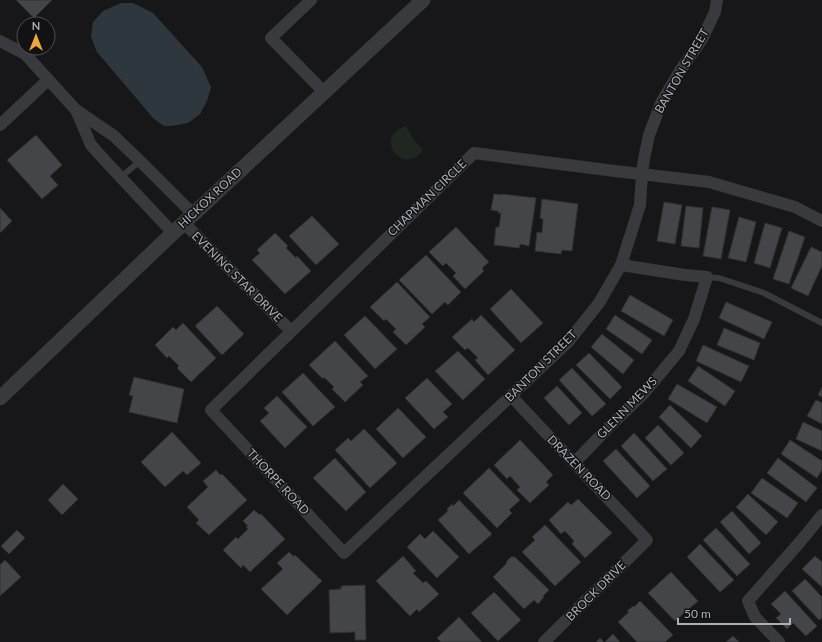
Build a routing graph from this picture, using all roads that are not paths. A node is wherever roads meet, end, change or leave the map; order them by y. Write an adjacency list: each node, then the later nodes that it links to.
1 (311, 0): 6 (street)
2 (423, 0): 6 (street, HICKOX ROAD)
3 (717, 0): 10 (street, BANTON STREET)
4 (0, 41): 5 (street, EVENING STAR DRIVE)
5 (48, 80): 7 (street, EVENING STAR DRIVE); 8 (street)
6 (324, 92): 13 (street, HICKOX ROAD)
7 (76, 110): 9 (street, EVENING STAR DRIVE); 11 (street, EVENING STAR DRIVE)
8 (0, 125)
9 (140, 160): 11 (lane); 13 (street, EVENING STAR DRIVE)
10 (642, 174): 12 (street, CHAPMAN CIRCLE); 14 (street, BANTON STREET); 17 (street, CHAPMAN CIRCLE)
11 (121, 177): 13 (street, EVENING STAR DRIVE)
12 (822, 221)
13 (183, 223): 17 (street, EVENING STAR DRIVE); 19 (street, HICKOX ROAD)
14 (621, 265): 15 (street); 18 (street, BANTON STREET)
15 (707, 277): 16 (lane); 21 (street, GLENN MEWS)
16 (822, 323)
17 (291, 331): 20 (street, CHAPMAN CIRCLE)
18 (511, 396): 21 (street, DRAZEN ROAD); 24 (street, BANTON STREET)
19 (0, 398)
20 (211, 410): 24 (street, THORPE ROAD)
21 (574, 463): 23 (street, DRAZEN ROAD)
22 (822, 515): 26 (street)
23 (647, 540): 25 (street, BROCK DRIVE)
24 (344, 553)
25 (544, 642)
26 (779, 642)

